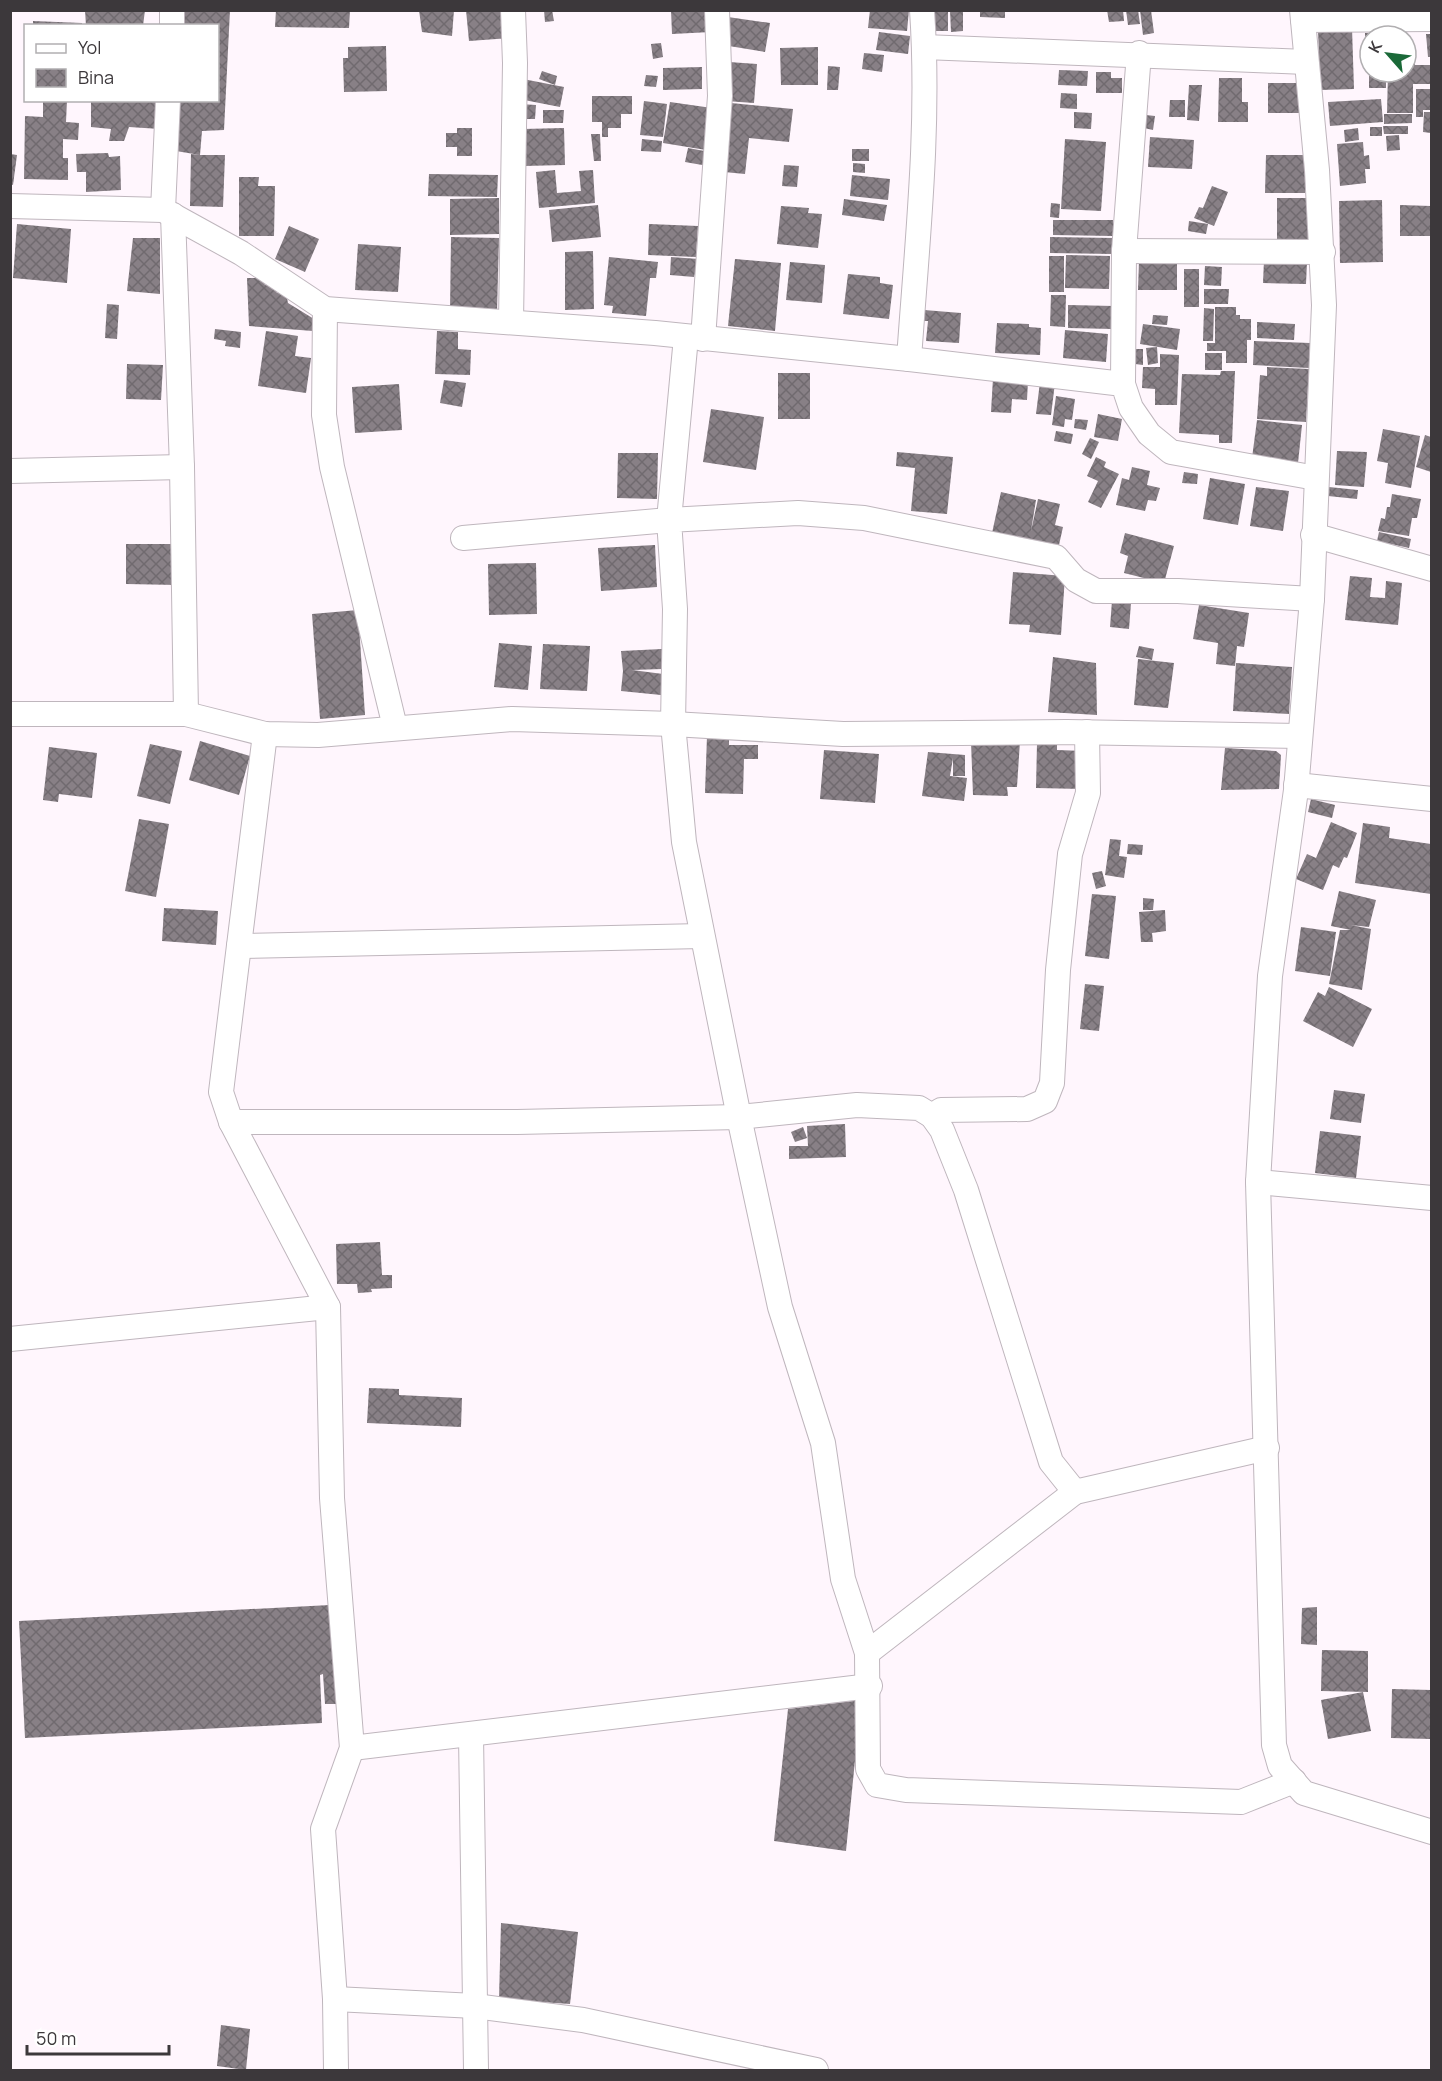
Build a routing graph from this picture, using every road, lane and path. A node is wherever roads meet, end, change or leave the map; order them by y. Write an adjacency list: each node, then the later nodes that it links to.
1 (513, 10): 15 (street)
2 (717, 10): 16 (street)
3 (922, 10): 6 (street)
4 (1302, 15): 5 (street); 8 (street)
5 (1431, 19)
6 (924, 47): 7 (street); 17 (street)
7 (1138, 53): 8 (street); 12 (street)
8 (1306, 62): 13 (street)
9 (168, 102): 11 (street)
10 (10, 206): 11 (street)
11 (168, 213): 14 (street); 19 (street)
12 (1124, 251): 13 (street); 18 (street)
13 (1323, 252): 21 (street)
14 (325, 309): 15 (street); 30 (street)
15 (511, 322): 16 (street)
16 (695, 338): 17 (street); 22 (street)
17 (909, 359): 18 (street)
18 (1123, 384): 21 (street)
19 (182, 467): 20 (street); 28 (street)
20 (10, 471)
21 (1316, 478): 23 (street)
22 (669, 520): 24 (street); 26 (street); 29 (street)
23 (1313, 535): 25 (street); 26 (street)
24 (463, 538)
25 (1431, 569)
26 (1312, 599): 33 (street)
27 (10, 714): 28 (street)
28 (186, 714): 32 (street)
29 (673, 724): 30 (street); 31 (street); 36 (street)
30 (395, 727): 32 (street)
31 (1088, 732): 33 (street); 38 (street)
32 (266, 734): 37 (street)
33 (1300, 736): 34 (street)
34 (1296, 785): 35 (street); 41 (street)
35 (1431, 799)
36 (702, 936): 37 (street); 39 (street)
37 (239, 946): 40 (street)
38 (932, 1116): 39 (street); 46 (street)
39 (739, 1117): 40 (street); 47 (street)
40 (231, 1122): 43 (street)
41 (1258, 1182): 42 (street); 45 (street)
42 (1431, 1198)
43 (328, 1308): 44 (street); 50 (street)
44 (10, 1339)
45 (1267, 1448): 46 (street); 51 (street)
46 (1075, 1492): 47 (street)
47 (867, 1653): 48 (street)
48 (870, 1686): 49 (street); 51 (street)
49 (471, 1735): 50 (street); 54 (street)
50 (352, 1748): 53 (street)
51 (1294, 1781): 52 (street)
52 (1431, 1832)
53 (335, 1999): 54 (street); 55 (street)
54 (475, 2006): 56 (street); 57 (street)
55 (336, 2070)
56 (476, 2070)
57 (816, 2070)

